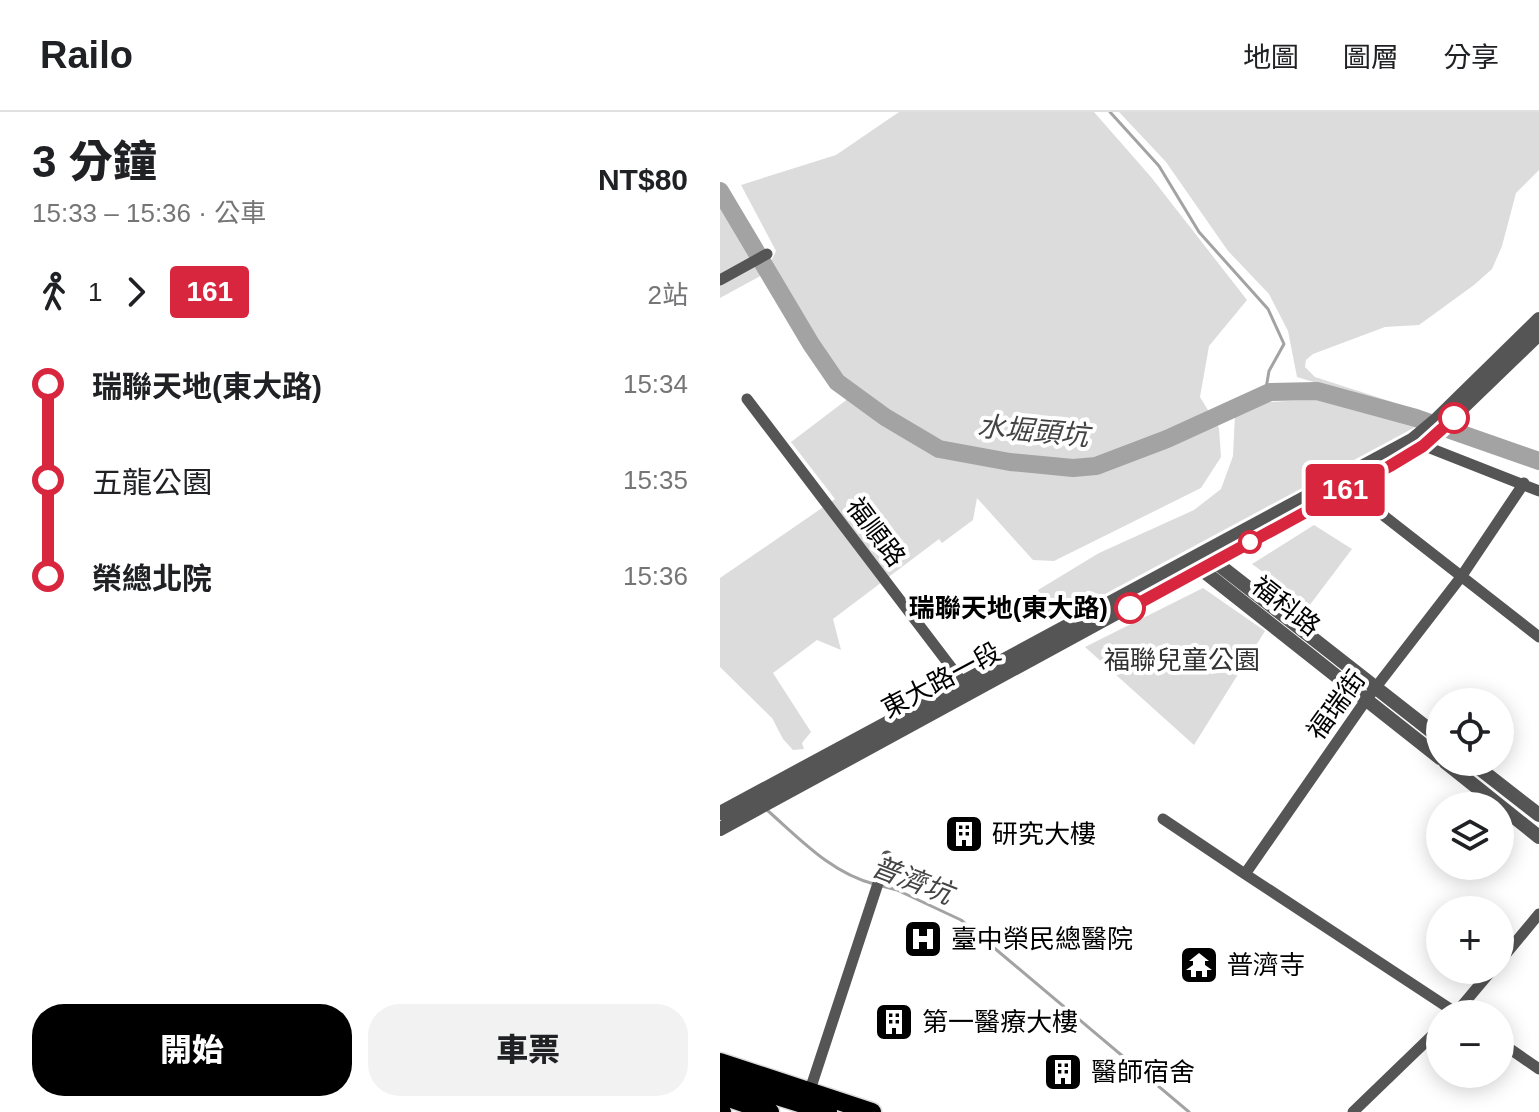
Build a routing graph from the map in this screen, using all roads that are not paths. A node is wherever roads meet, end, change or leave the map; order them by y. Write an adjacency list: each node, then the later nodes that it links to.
1 (767, 254): 2 (street)
2 (720, 280)
3 (1539, 319): 6 (street, 東大路一段)
4 (1539, 334): 6 (street, 東大路一段)
5 (747, 399): 14 (street, 福順路)
6 (1438, 426): 7 (street, 東大路一段)
7 (1418, 443): 8 (street, 東大路一段); 9 (street)
8 (1351, 480): 11 (street, 東大路一段); 12 (street)
9 (1524, 483): 10 (street); 12 (street, 福瑞街)
10 (1539, 491)
11 (1204, 563): 14 (street, 東大路一段); 15 (street, 福科路); 16 (street, 福科路)
12 (1461, 577): 13 (street); 15 (street, 福瑞街)
13 (1539, 637)
14 (966, 686): 17 (street, 東大路一段)
15 (1376, 687): 16 (street, 福瑞街); 18 (street, 福科路)
16 (1366, 700): 19 (street, 福科路); 28 (street, 福瑞街)
17 (909, 718): 22 (street, 東大路一段); 25 (street, 東大路一段)
18 (1426, 727)
19 (1426, 747)
20 (1463, 776): 26 (street)
21 (1489, 776): 23 (street)
22 (720, 813)
23 (1539, 815)
24 (1163, 819): 28 (street)
25 (720, 829)
26 (1539, 837)
27 (887, 856): 39 (street)
28 (1245, 874): 32 (street)
29 (1539, 914): 30 (street)
30 (1514, 944)
31 (1481, 984): 33 (street)
32 (1435, 1000)
33 (1467, 1000)
34 (1426, 1042): 44 (street)
35 (1514, 1052): 37 (street)
36 (720, 1062): 39 (main road)
37 (1539, 1069)
38 (720, 1078): 42 (main road)
39 (810, 1090): 43 (main road)
40 (720, 1095): 41 (main road)
41 (770, 1112)
42 (828, 1112)
43 (872, 1112)
44 (1353, 1112)

